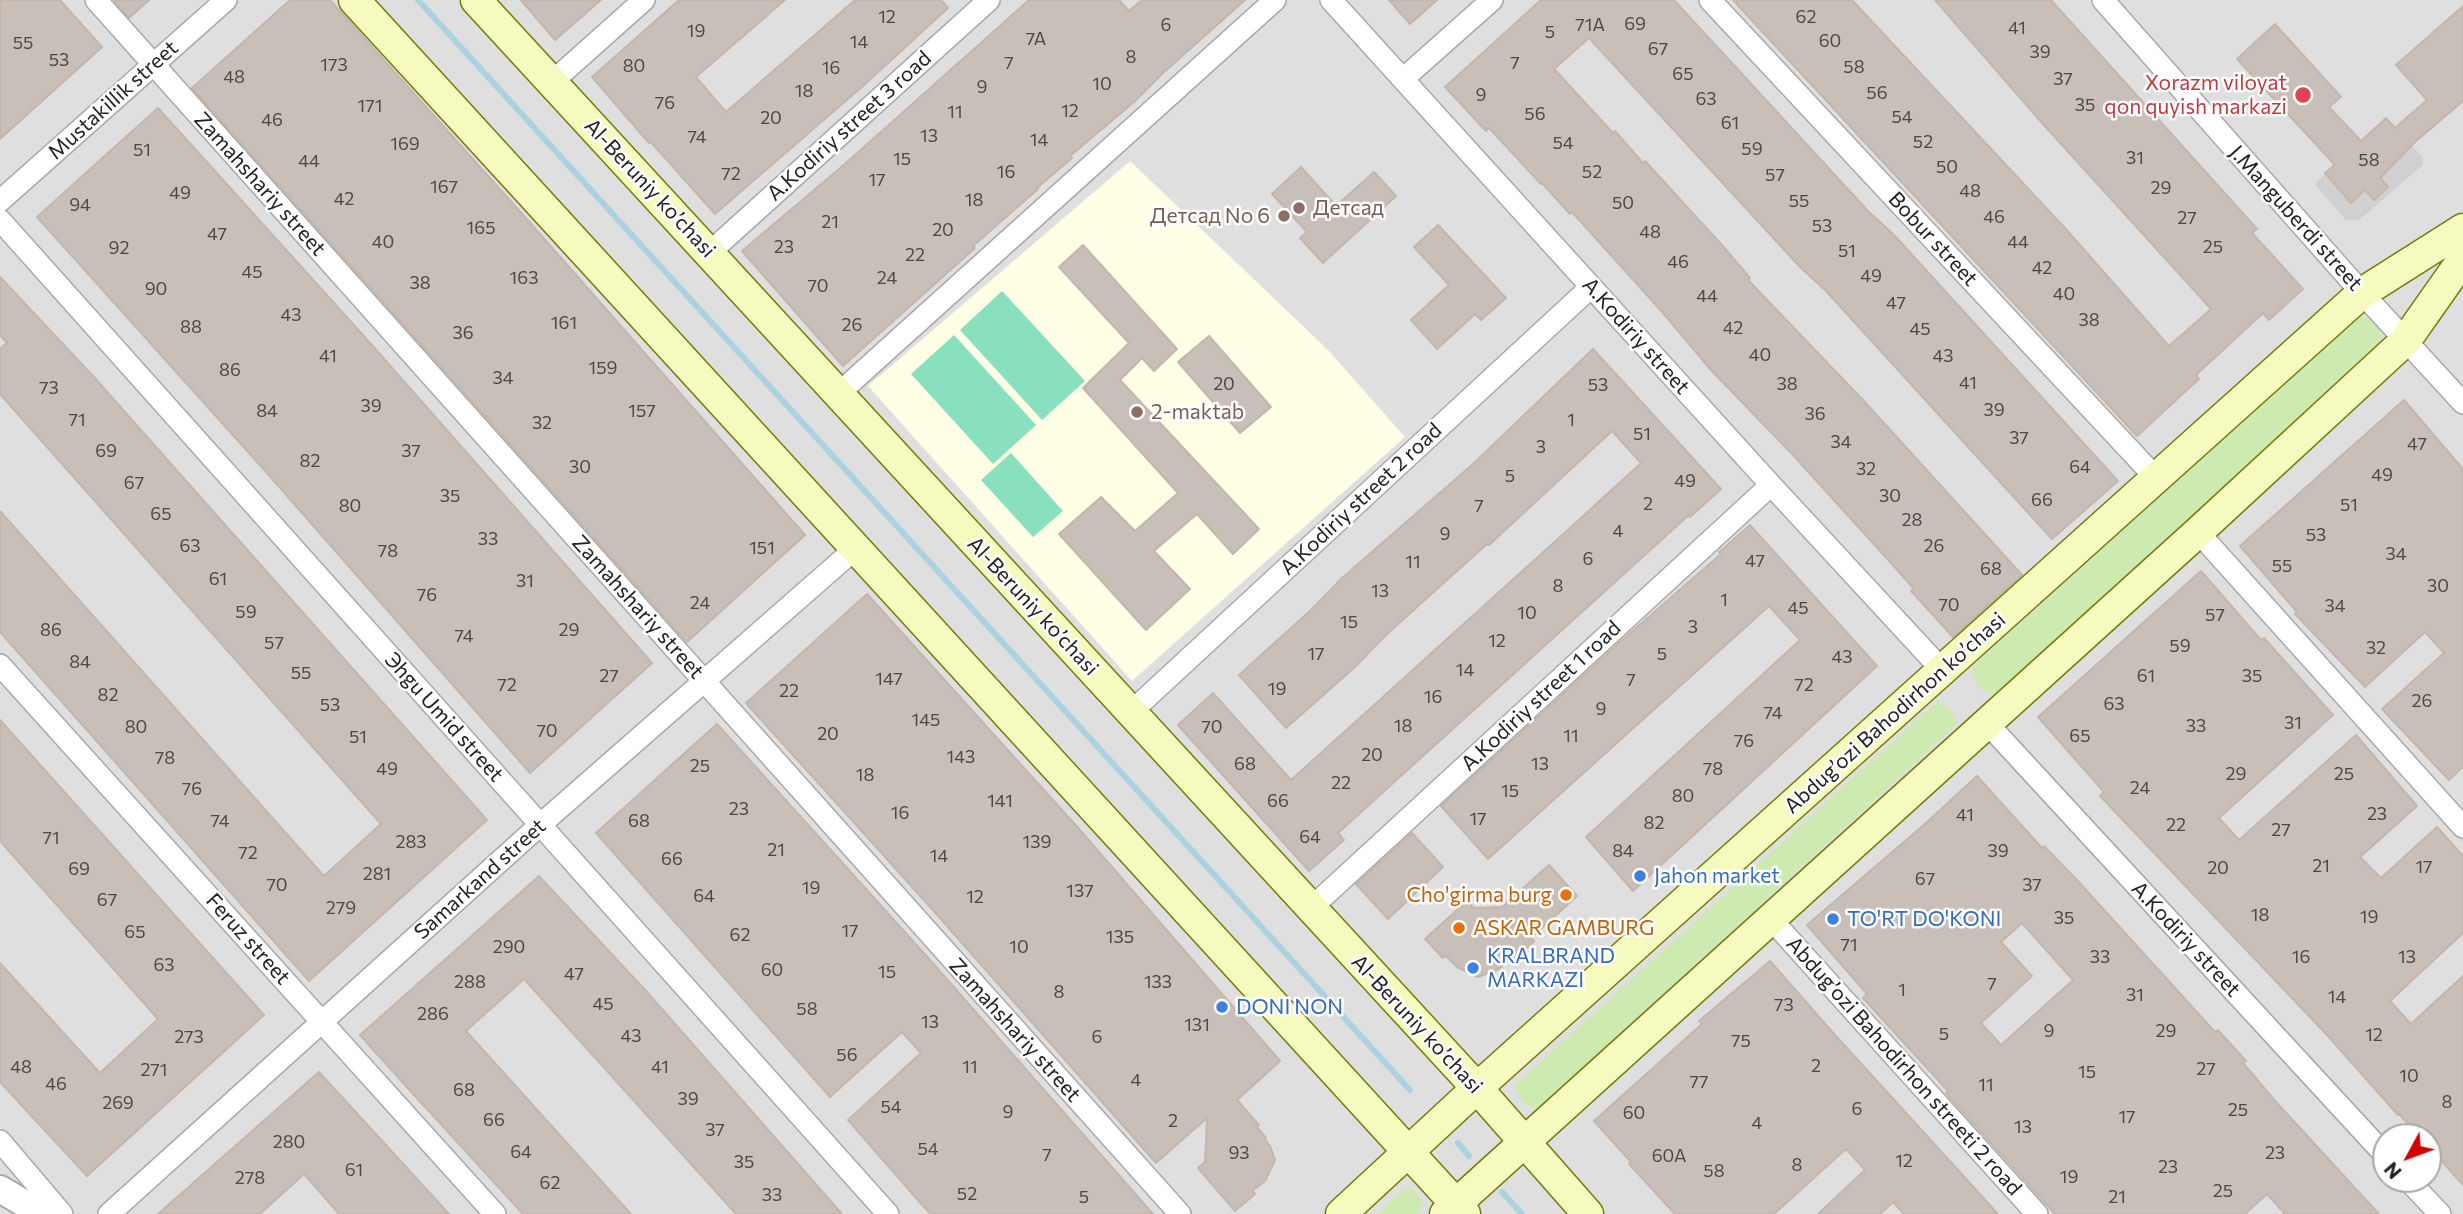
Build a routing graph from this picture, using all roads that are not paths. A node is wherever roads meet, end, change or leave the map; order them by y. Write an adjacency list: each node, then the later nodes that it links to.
1 (96, 0): 12 (street, Zamahshariy street)
2 (226, 0): 12 (street, Mustakillik street)
3 (354, 0): 28 (main road)
4 (477, 0): 14 (main road, Al-Beruniy ko’chasi)
5 (644, 0): 14 (street)
6 (989, 0): 18 (street, A.Kodiriy street 3 road)
7 (1275, 0): 23 (street)
8 (1331, 0): 13 (street, A.Kodiriy street)
9 (1492, 0): 13 (street)
10 (1710, 0): 25 (street, Bobur street)
11 (2103, 0): 21 (street, J.Manguberdi street)
12 (153, 65): 15 (street, Mustakillik street); 31 (street, Zamahshariy street)
13 (1403, 79): 20 (street, A.Kodiriy street)
14 (552, 82): 18 (main road, Al-Beruniy ko’chasi)
15 (0, 201)
16 (0, 220): 34 (street, Эhgu Umid street)
17 (2463, 229): 21 (main road, Abdug’ozi Bahodirhon ko’chasi)
18 (709, 253): 23 (main road, Al-Beruniy ko’chasi)
19 (2463, 259): 22 (main road)
20 (1591, 286): 26 (street, A.Kodiriy street); 32 (street, A.Kodiriy street 2 road)
21 (2362, 293): 22 (street, J.Manguberdi street); 25 (main road, Abdug’ozi Bahodirhon ko’chasi)
22 (2406, 340): 24 (street, J.Manguberdi street); 27 (main road)
23 (838, 394): 32 (main road, Al-Beruniy ko’chasi)
24 (2463, 403)
25 (2155, 478): 30 (main road, Abdug’ozi Bahodirhon ko’chasi)
26 (1771, 485): 30 (street, A.Kodiriy street); 36 (street, A.Kodiriy street 1 road)
27 (2198, 532): 33 (main road); 35 (street)
28 (856, 548): 31 (street, Samarkand street); 43 (main road)
29 (0, 665): 38 (street, Feruz street)
30 (1943, 671): 39 (main road, Abdug’ozi Bahodirhon ko’chasi)
31 (704, 681): 34 (street, Samarkand street); 52 (street, Zamahshariy street)
32 (1131, 712): 36 (main road, Al-Beruniy ko’chasi)
33 (1986, 722): 37 (main road); 41 (street, A.Kodiriy street)
34 (540, 825): 38 (street, Samarkand street); 51 (street, Эhgu Umid street)
35 (2463, 827)
36 (1311, 908): 39 (main road, Al-Beruniy ko’chasi)
37 (1770, 918): 42 (main road); 55 (street, Abdug’ozi Bahodirhon streeti 2 road)
38 (322, 1021): 49 (street, Samarkand street); 50 (street, Feruz street)
39 (1476, 1088): 42 (main road, Al-Beruniy ko’chasi); 43 (main road, Abdug’ozi Bahodirhon ko’chasi)
40 (0, 1141): 48 (street)
41 (2372, 1141)
42 (1524, 1142): 46 (main road); 54 (main road, Al-Beruniy ko’chasi)
43 (1409, 1152): 46 (main road); 53 (main road, Abdug’ozi Bahodirhon ko’chasi)
44 (0, 1189): 47 (street)
45 (2420, 1193): 56 (street)
46 (1455, 1211)
47 (42, 1214)
48 (62, 1214)
49 (109, 1214)
50 (495, 1214)
51 (888, 1214)
52 (1180, 1214)
53 (1341, 1214)
54 (1588, 1214)
55 (2037, 1214)
56 (2440, 1214)

